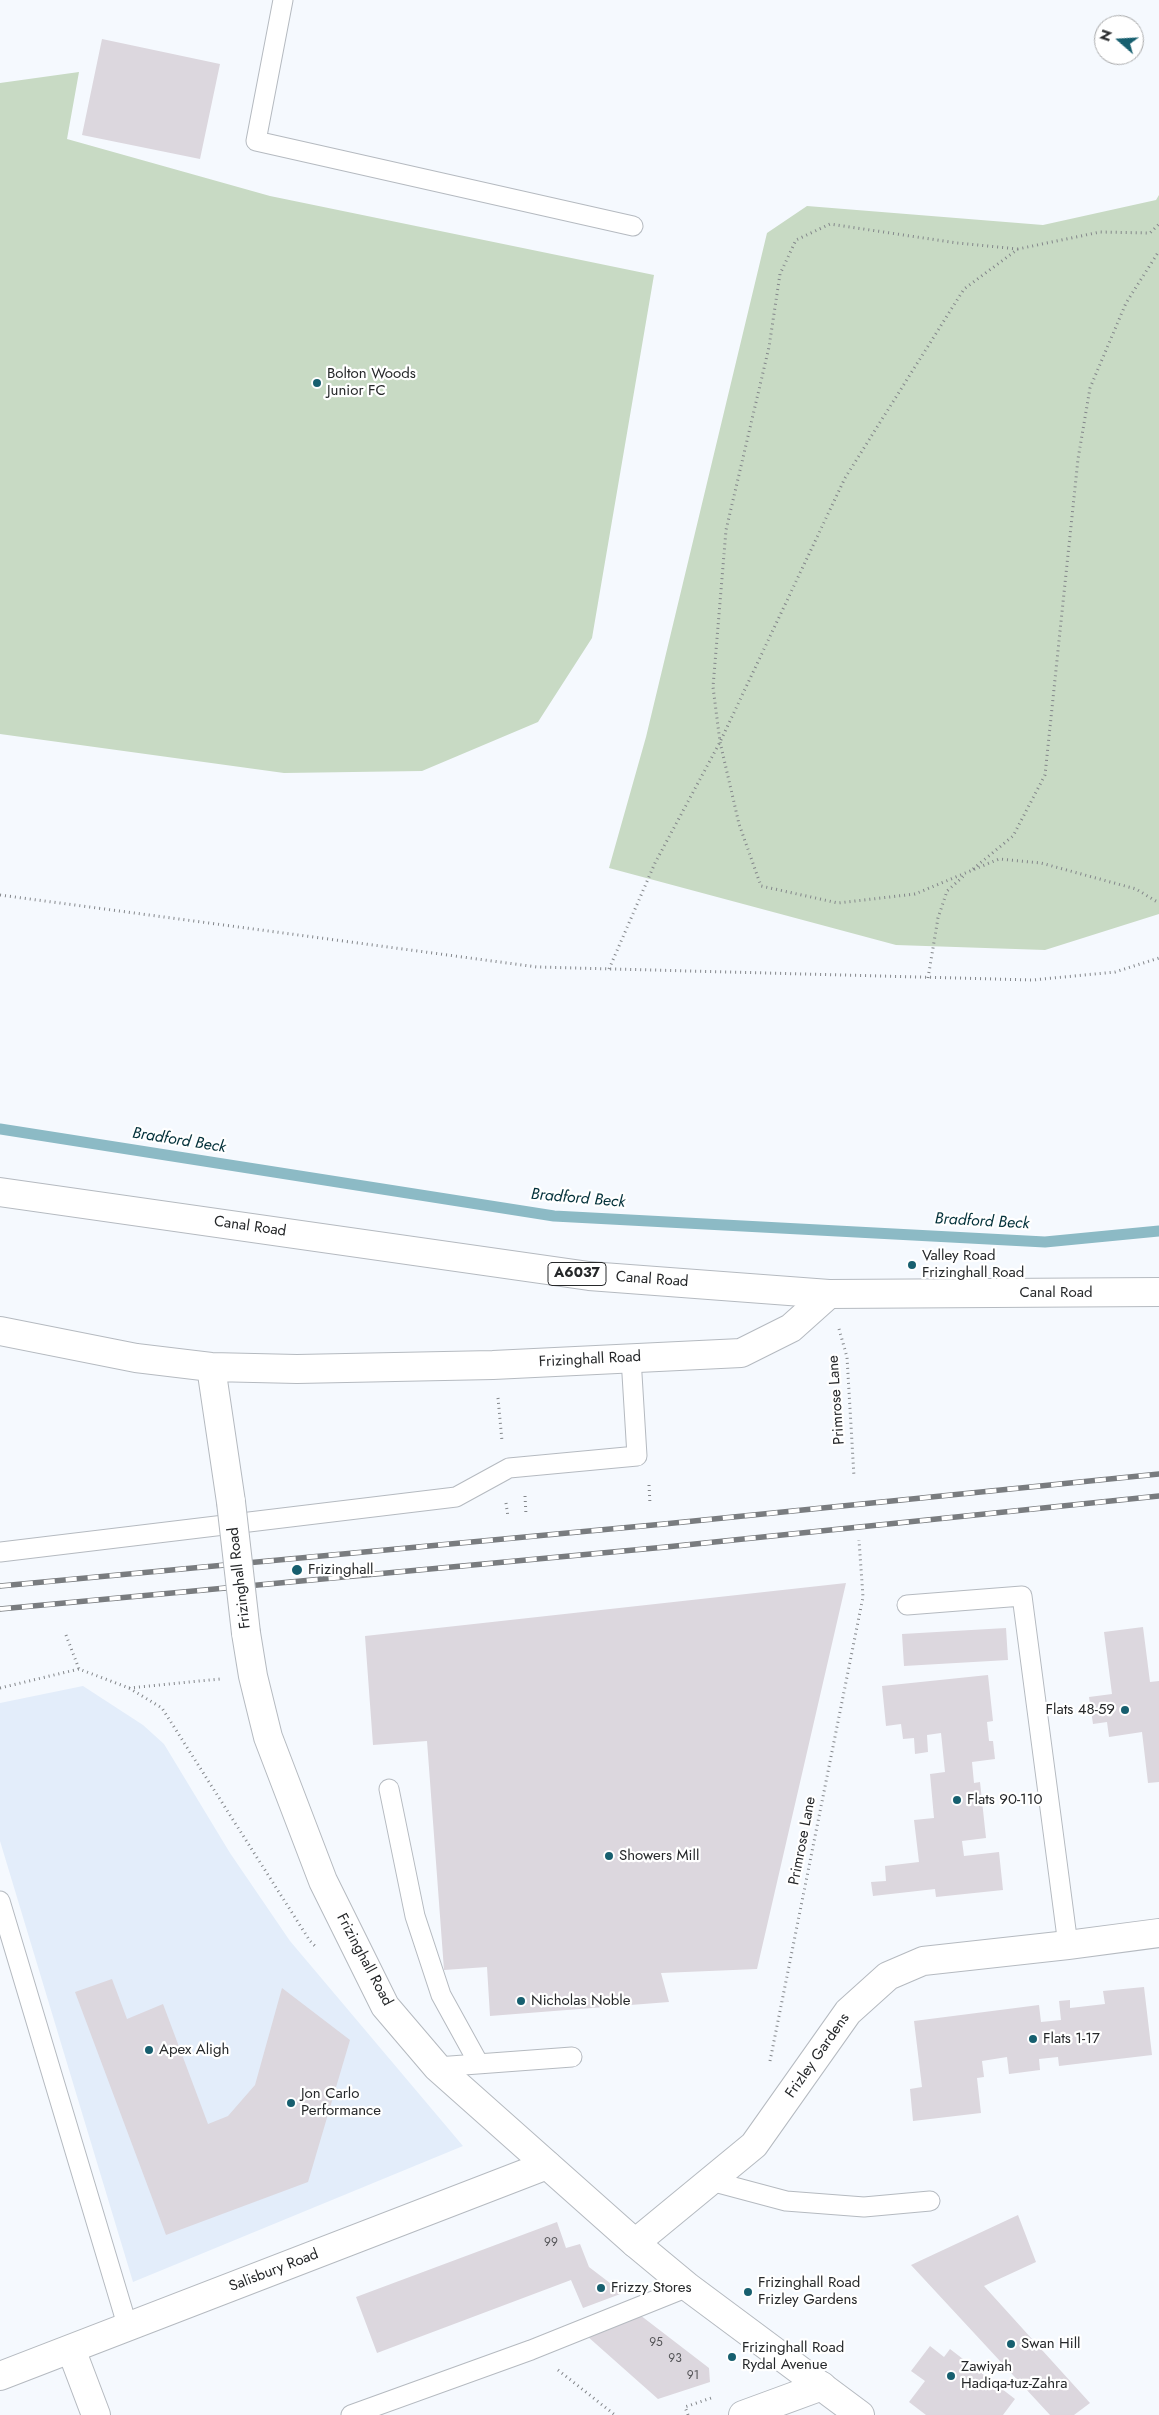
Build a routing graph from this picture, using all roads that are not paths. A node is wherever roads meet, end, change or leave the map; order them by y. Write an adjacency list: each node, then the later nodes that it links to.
1 (284, 0): 2 (lane)
2 (634, 226)
3 (0, 1192): 5 (street, Canal Road / A6037)
4 (1159, 1292): 5 (street, Canal Road / A6037)
5 (830, 1294): 7 (street, Frizinghall Road)
6 (0, 1331): 8 (street, Frizinghall Road)
7 (631, 1358): 8 (street, Frizinghall Road); 9 (lane)
8 (211, 1367): 17 (street, Frizinghall Road, bridge)
9 (0, 1552)
10 (907, 1605): 14 (lane)
11 (388, 1789): 16 (lane)
12 (0, 1901): 23 (lane)
13 (1159, 1933): 14 (street, Frizley Gardens)
14 (1068, 1945): 19 (street, Frizley Gardens)
15 (572, 2057): 16 (lane)
16 (479, 2064): 17 (lane)
17 (437, 2066): 18 (street, Frizinghall Road)
18 (547, 2165): 21 (street, Frizinghall Road); 23 (street, Salisbury Road)
19 (711, 2180): 20 (lane); 21 (street, Frizley Gardens)
20 (930, 2200)
21 (635, 2243): 22 (street, Frizinghall Road)
22 (688, 2287): 26 (street, Frizinghall Road); 28 (lane)
23 (128, 2328): 24 (street, Salisbury Road)
24 (70, 2349): 25 (street, Salisbury Road); 27 (street)
25 (0, 2376)
26 (822, 2386): 29 (street); 30 (street, Frizinghall Road)
27 (96, 2415)
28 (351, 2415)
29 (743, 2415)
30 (860, 2415)

